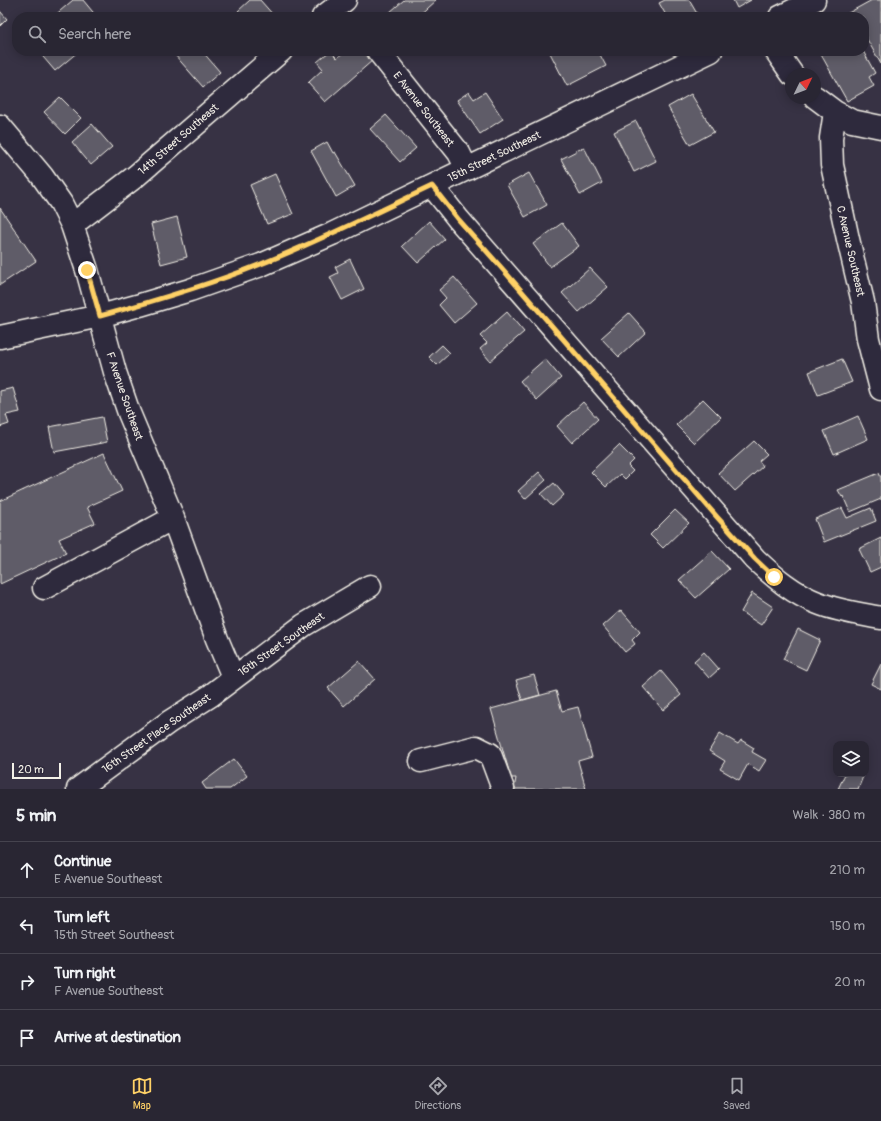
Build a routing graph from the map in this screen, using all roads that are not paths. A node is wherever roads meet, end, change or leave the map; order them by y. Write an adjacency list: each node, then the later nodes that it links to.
1 (814, 0): 2 (street)
2 (790, 12)
3 (276, 56): 14 (street, 14th Street Southeast)
4 (382, 56): 12 (street, E Avenue Southeast)
5 (700, 56): 12 (street, 15th Street Southeast)
6 (779, 56): 7 (street)
7 (788, 68)
8 (821, 101): 9 (street)
9 (836, 112): 11 (street); 17 (street, C Avenue Southeast)
10 (0, 126): 14 (street, F Avenue Southeast)
11 (881, 127)
12 (467, 169): 13 (street, 15th Street Southeast)
13 (432, 186): 15 (street, 15th Street Southeast); 21 (street)
14 (72, 225): 15 (street, F Avenue Southeast)
15 (100, 316): 16 (street, 15th Street Southeast); 18 (street, F Avenue Southeast)
16 (0, 337)
17 (881, 390)
18 (173, 518): 20 (street); 22 (street, F Avenue Southeast)
19 (370, 586): 22 (street, 16th Street Southeast)
20 (44, 588)
21 (881, 618)
22 (233, 677): 24 (street, 16th Street Place Southeast)
23 (421, 761): 25 (street)
24 (78, 789)
25 (503, 789)

